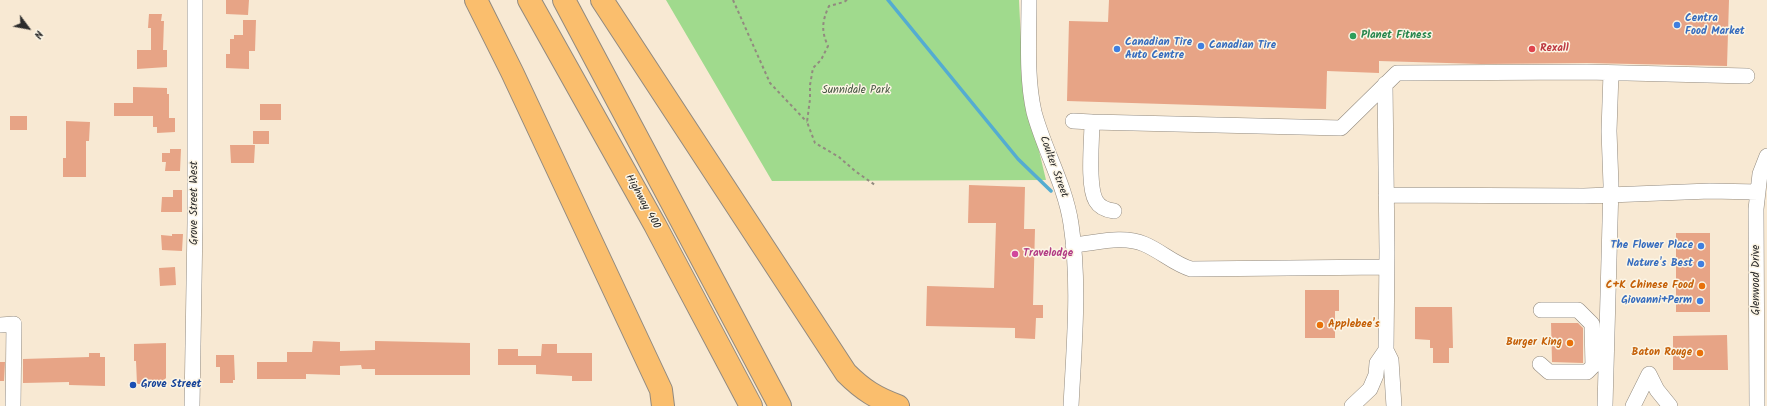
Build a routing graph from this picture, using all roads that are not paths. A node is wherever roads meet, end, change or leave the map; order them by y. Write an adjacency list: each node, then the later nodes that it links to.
1 (195, 0): 25 (street, Grove Street West)
2 (476, 0): 26 (highway)
3 (529, 0): 27 (highway, Highway 400)
4 (564, 0): 28 (highway)
5 (602, 0): 29 (highway)
6 (1029, 0): 17 (street, Coulter Street)
7 (1611, 73): 8 (street); 9 (street); 15 (street)
8 (1747, 76)
9 (1385, 84): 11 (street); 14 (street)
10 (1073, 121): 11 (street)
11 (1092, 122): 16 (street)
12 (1767, 156): 13 (street, Glenwood Drive)
13 (1758, 192): 15 (street); 19 (street, Glenwood Drive)
14 (1386, 195): 15 (street); 18 (street)
15 (1610, 195): 33 (street)
16 (1114, 211)
17 (1073, 245): 18 (street); 30 (street, Coulter Street)
18 (1386, 267): 22 (street)
19 (1762, 291): 36 (street, Glenwood Drive)
20 (1541, 310): 23 (street)
21 (0, 325): 24 (street)
22 (1386, 350): 31 (street); 32 (street)
23 (1540, 364)
24 (13, 406)
25 (192, 406)
26 (663, 406)
27 (751, 406)
28 (780, 406)
29 (898, 406)
30 (1071, 406)
31 (1352, 406)
32 (1394, 406)
33 (1605, 406)
34 (1633, 406): 35 (street)
35 (1670, 406)
36 (1757, 406)

